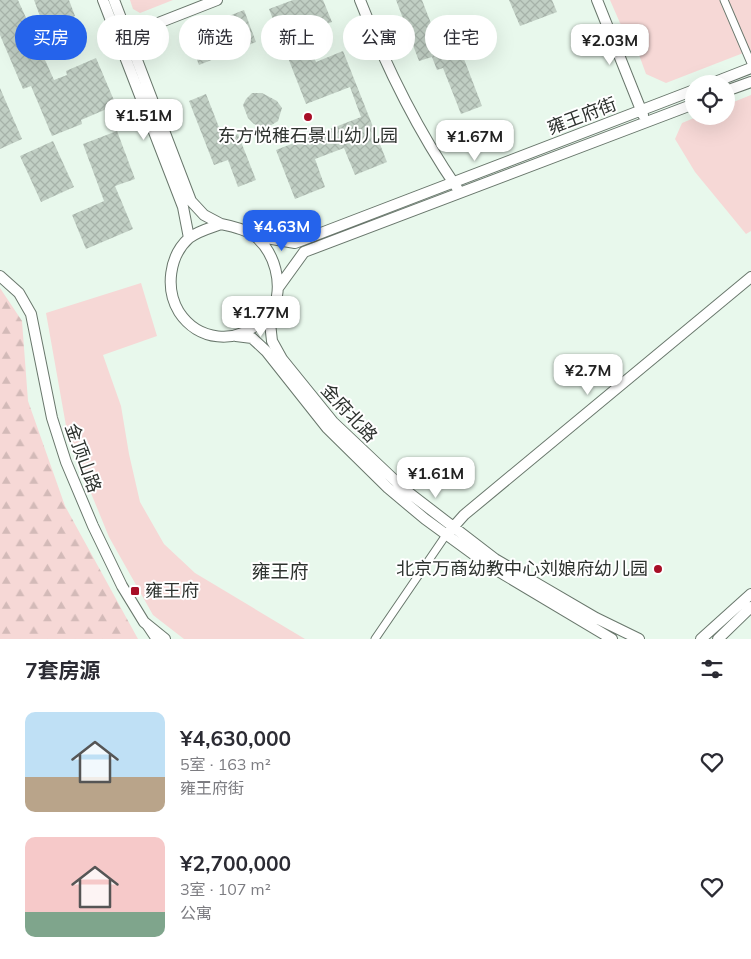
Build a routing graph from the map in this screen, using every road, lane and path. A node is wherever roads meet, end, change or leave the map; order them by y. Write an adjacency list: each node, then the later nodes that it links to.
1 (103, 0): 7 (main road)
2 (114, 0): 8 (main road)
3 (217, 0): 9 (main road)
4 (360, 0): 21 (main road)
5 (598, 0): 19 (main road)
6 (724, 0): 12 (street)
7 (111, 15)
8 (117, 15)
9 (169, 19)
10 (130, 60): 25 (main road)
11 (132, 60): 23 (main road)
12 (751, 63)
13 (751, 68): 14 (main road)
14 (733, 75)
15 (751, 82): 16 (main road)
16 (735, 88)
17 (685, 93): 19 (main road, 雍王府街)
18 (685, 107): 20 (main road, 雍王府街)
19 (641, 110): 20 (main road); 21 (main road, 雍王府街)
20 (646, 122): 22 (main road, 雍王府街)
21 (454, 184): 22 (main road); 24 (main road, 雍王府街)
22 (460, 193): 28 (main road, 雍王府街)
23 (221, 224): 24 (main road); 25 (main road)
24 (255, 236): 28 (main road)
25 (189, 238): 30 (main road)
26 (0, 276): 34 (main road, 金顶山路)
27 (751, 277): 31 (main road)
28 (278, 288): 29 (main road)
29 (269, 314): 30 (main road); 31 (main road, 金府北路)
30 (236, 336): 31 (main road, 金府北路)
31 (450, 532): 37 (street); 38 (main road, 金府北路); 39 (main road, 金府北路)
32 (751, 594): 40 (main road)
33 (751, 607): 41 (main road)
34 (144, 622): 35 (street); 36 (main road, 金顶山路)
35 (155, 639)
36 (165, 639)
37 (374, 639)
38 (612, 639)
39 (639, 639)
40 (701, 639)
41 (718, 639)

